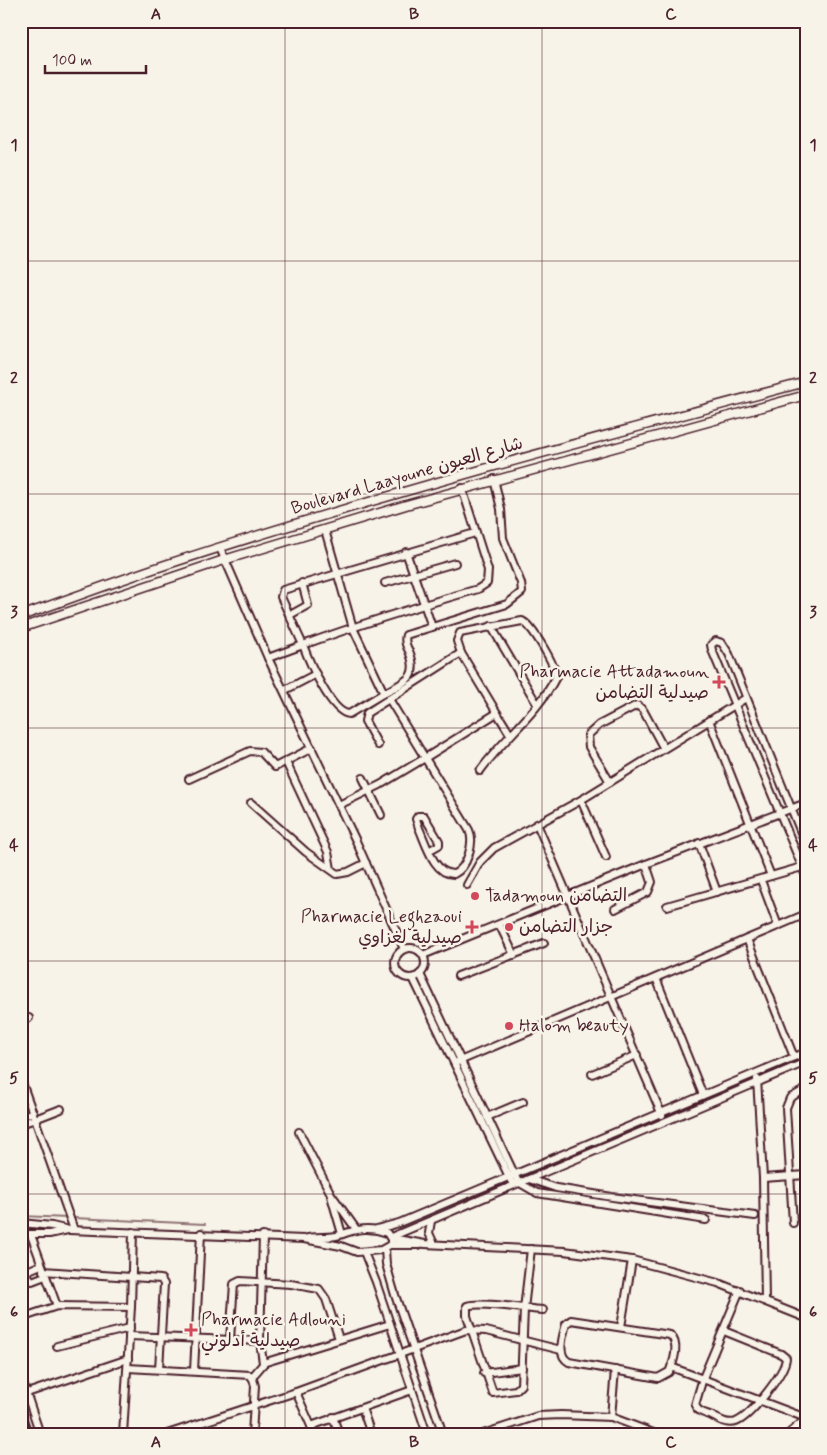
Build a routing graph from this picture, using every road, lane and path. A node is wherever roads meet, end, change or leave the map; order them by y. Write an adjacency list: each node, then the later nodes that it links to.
1 (806, 382): 7 (street, Boulevard Laayoune شارع العيون)
2 (806, 395): 3 (street, Boulevard Laayoune شارع العيون)
3 (494, 479): 4 (street, Boulevard Laayoune شارع العيون); 19 (street)
4 (462, 488): 5 (street, Boulevard Laayoune شارع العيون); 6 (street)
5 (325, 530): 9 (street, Boulevard Laayoune شارع العيون); 11 (street)
6 (475, 532): 8 (street); 15 (street)
7 (220, 548): 9 (street); 17 (street, Boulevard Laayoune شارع العيون)
8 (406, 552): 11 (street); 12 (street)
9 (224, 560): 20 (street, Boulevard Laayoune شارع العيون); 24 (street)
10 (456, 563): 12 (street)
11 (338, 572): 13 (street); 21 (street)
12 (414, 575): 14 (street); 15 (street)
13 (302, 583): 16 (street); 16 (street)
14 (385, 583)
15 (425, 604): 19 (street); 21 (street)
16 (290, 615): 22 (street)
17 (21, 616)
18 (491, 626): 23 (street); 30 (street); 30 (street)
19 (432, 627): 27 (street)
20 (21, 628)
21 (353, 628): 22 (street); 27 (street)
22 (303, 645): 24 (street); 25 (street)
23 (461, 653): 29 (street); 32 (street)
24 (268, 658): 26 (street)
25 (316, 674): 26 (street); 27 (street)
26 (285, 690): 37 (street)
27 (384, 693)
28 (746, 698): 31 (street); 31 (street); 40 (street)
29 (389, 699): 35 (street); 38 (street)
30 (537, 704): 34 (street)
31 (736, 704): 33 (street); 42 (street)
32 (497, 713): 34 (street); 38 (street)
33 (709, 720): 36 (street); 54 (street)
34 (510, 734): 41 (street)
35 (378, 745)
36 (663, 747): 45 (street); 45 (street)
37 (312, 748): 39 (street); 50 (street)
38 (425, 758): 46 (street); 58 (street)
39 (286, 762): 43 (street); 63 (street)
40 (774, 769): 42 (street); 51 (street)
41 (480, 771)
42 (764, 773): 52 (street)
43 (189, 778)
44 (363, 778): 46 (street)
45 (610, 782): 47 (street)
46 (369, 791): 50 (street); 53 (street)
47 (581, 800): 55 (street); 59 (street)
48 (806, 802): 51 (street)
49 (251, 803): 63 (street)
50 (339, 805): 60 (street)
51 (790, 808): 52 (street); 57 (street)
52 (779, 812): 54 (street); 62 (street)
53 (381, 815)
54 (750, 823): 56 (street); 64 (street)
55 (537, 824): 67 (street); 69 (street)
56 (699, 844): 61 (street); 68 (street)
57 (806, 845)
58 (430, 850): 58 (street)
59 (606, 857)
60 (366, 863): 63 (street); 77 (street)
61 (646, 864): 69 (street); 71 (street)
62 (802, 866): 64 (street); 65 (street)
63 (331, 869)
64 (772, 876): 68 (street)
65 (806, 876)
66 (762, 883): 74 (street)
67 (466, 885)
68 (717, 892): 70 (street)
69 (570, 897): 73 (street); 84 (street)
70 (667, 906)
71 (616, 909)
72 (806, 914): 74 (street)
73 (500, 926): 78 (street); 79 (street)
74 (778, 926): 75 (street)
75 (747, 939): 83 (street); 89 (street)
76 (544, 943): 79 (street)
77 (404, 949): 78 (street); 82 (street)
78 (423, 955): 80 (street)
79 (514, 955): 81 (street)
80 (420, 974): 82 (street); 90 (street)
81 (458, 976)
82 (413, 978): 90 (street)
83 (656, 978): 84 (street); 97 (street)
84 (612, 996): 88 (street); 90 (street)
85 (29, 1018): 86 (street)
86 (21, 1022)
87 (806, 1052): 89 (street)
88 (637, 1055): 93 (street); 100 (street)
89 (794, 1057): 92 (street)
90 (457, 1062): 103 (street); 107 (street)
91 (806, 1062): 95 (street)
92 (757, 1072): 95 (street); 97 (street)
93 (592, 1074)
94 (21, 1080): 101 (street)
95 (758, 1082): 104 (street); 110 (street)
96 (806, 1089): 109 (street)
97 (703, 1095): 100 (street)
98 (523, 1102): 103 (street)
99 (61, 1109): 101 (street)
100 (661, 1112): 104 (street); 107 (street)
101 (34, 1115): 102 (street); 105 (street); 121 (street)
102 (21, 1117)
103 (487, 1117): 107 (street)
104 (664, 1121): 111 (street)
105 (21, 1124)
106 (299, 1132): 113 (street)
107 (512, 1175): 112 (street); 120 (street)
108 (806, 1175): 109 (street)
109 (792, 1176): 110 (street); 118 (street)
110 (763, 1178): 139 (street)
111 (529, 1179): 112 (street); 114 (street)
112 (516, 1184): 115 (street); 116 (street)
113 (331, 1194): 119 (street); 126 (street)
114 (755, 1216)
115 (706, 1220)
116 (431, 1221): 129 (street); 130 (street)
117 (21, 1223): 121 (street)
118 (793, 1223)
119 (356, 1229): 120 (street); 126 (street)
120 (373, 1229): 129 (street)
121 (71, 1230): 122 (street); 125 (street)
122 (133, 1232): 123 (street); 136 (street)
123 (201, 1233): 127 (street); 153 (street)
124 (21, 1234): 125 (street)
125 (31, 1234): 135 (street)
126 (341, 1234): 128 (street); 131 (street)
127 (263, 1236): 128 (street); 137 (street)
128 (304, 1239): 131 (street)
129 (389, 1242): 130 (street); 133 (street); 159 (street)
130 (434, 1244): 132 (street)
131 (341, 1246): 133 (street)
132 (530, 1249): 134 (street); 142 (street)
133 (364, 1252): 146 (street)
134 (632, 1260): 138 (street); 147 (street)
135 (43, 1271): 136 (street); 140 (street)
136 (131, 1276): 141 (street); 152 (street)
137 (262, 1282): 154 (street); 155 (street); 157 (street)
138 (740, 1290): 139 (street); 150 (street)
139 (765, 1300): 145 (street)
140 (57, 1306): 141 (street); 144 (street)
141 (131, 1307): 148 (street)
142 (524, 1309): 143 (street); 149 (street); 156 (street)
143 (543, 1310)
144 (21, 1318)
145 (806, 1318)
146 (390, 1324): 154 (street); 161 (street)
147 (621, 1327): 160 (street); 164 (street)
148 (130, 1328): 151 (street); 158 (street)
149 (472, 1330): 156 (street); 159 (street); 170 (street)
150 (724, 1331): 173 (street); 177 (street)
151 (130, 1336): 152 (street); 162 (street)
152 (161, 1337): 153 (street); 167 (street)
153 (197, 1337): 155 (street); 169 (street)
154 (339, 1338): 163 (street)
155 (230, 1339): 157 (street)
156 (523, 1341): 160 (street); 166 (street)
157 (260, 1342): 163 (street)
158 (57, 1346)
159 (414, 1349): 161 (street); 194 (street)
160 (561, 1350): 168 (street)
161 (399, 1356): 174 (street); 175 (street)
162 (128, 1359): 165 (street); 176 (street)
163 (264, 1363): 172 (street)
164 (672, 1367): 168 (street); 173 (street)
165 (128, 1368): 167 (street); 187 (street)
166 (522, 1368): 170 (street); 170 (street)
167 (158, 1369): 169 (street)
168 (615, 1370): 182 (street)
169 (194, 1371): 172 (street)
170 (484, 1373)
171 (21, 1377): 176 (street)
172 (252, 1377): 178 (street)
173 (703, 1378): 177 (street); 177 (street)
174 (412, 1390): 179 (street); 193 (street)
175 (296, 1392): 178 (street); 184 (street)
176 (27, 1393): 186 (street)
177 (762, 1399): 183 (street)
178 (252, 1405): 188 (street); 189 (street)
179 (362, 1408): 181 (street); 192 (street)
180 (21, 1413): 185 (street)
181 (333, 1417): 184 (street); 191 (street)
182 (611, 1417): 195 (street); 196 (street)
183 (806, 1419): 197 (street)
184 (311, 1426): 190 (street)
185 (28, 1434)
186 (40, 1434)
187 (123, 1434)
188 (167, 1434)
189 (252, 1434)
190 (314, 1434)
191 (339, 1434)
192 (371, 1434)
193 (427, 1434)
194 (443, 1434)
195 (483, 1434)
196 (656, 1434)
197 (789, 1434)

